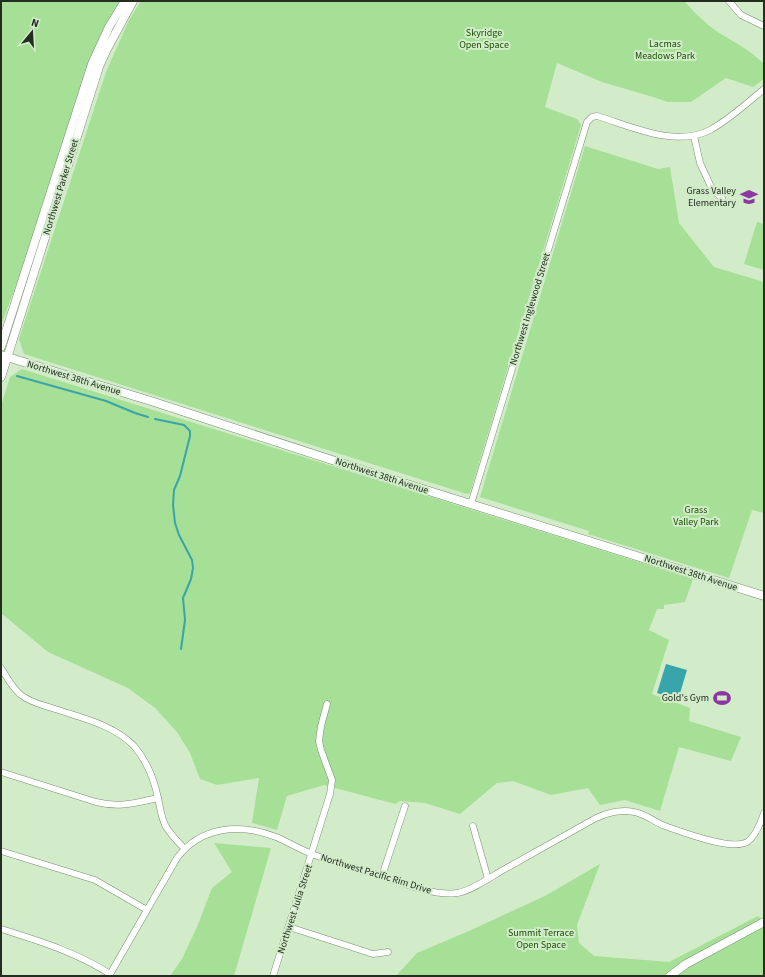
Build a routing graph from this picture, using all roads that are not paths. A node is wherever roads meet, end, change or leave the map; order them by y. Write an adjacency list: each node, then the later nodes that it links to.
1 (125, 1): 8 (street, Northwest Parker Street)
2 (133, 1): 9 (street, Northwest Parker Street)
3 (729, 1): 4 (street)
4 (764, 26)
5 (764, 89): 6 (street)
6 (694, 136): 7 (street); 11 (street, Northwest Inglewood Street)
7 (722, 198)
8 (1, 347)
9 (4, 356): 10 (street, Northwest Parker Street); 11 (street, Northwest 38th Avenue)
10 (1, 377)
11 (471, 504): 12 (street, Northwest 38th Avenue)
12 (764, 596)
13 (1, 668): 16 (street)
14 (327, 704): 22 (street, Northwest Julia Street)
15 (1, 772): 16 (street)
16 (158, 798): 20 (street)
17 (405, 806): 23 (street)
18 (764, 813): 24 (street, Northwest Pacific Rim Drive)
19 (473, 826): 24 (street)
20 (184, 848): 22 (street, Northwest Pacific Rim Drive); 25 (street, Northwest Pacific Rim Drive)
21 (1, 851): 25 (street)
22 (312, 854): 23 (street, Northwest Pacific Rim Drive); 27 (street, Northwest Julia Street)
23 (382, 876): 24 (street, Northwest Pacific Rim Drive)
24 (488, 879)
25 (147, 910): 30 (street, Northwest Pacific Rim Drive)
26 (764, 922): 32 (street)
27 (289, 927): 29 (street); 31 (street, Northwest Julia Street)
28 (1, 929): 30 (street)
29 (388, 952)
30 (109, 975)
31 (273, 976)
32 (670, 976)

